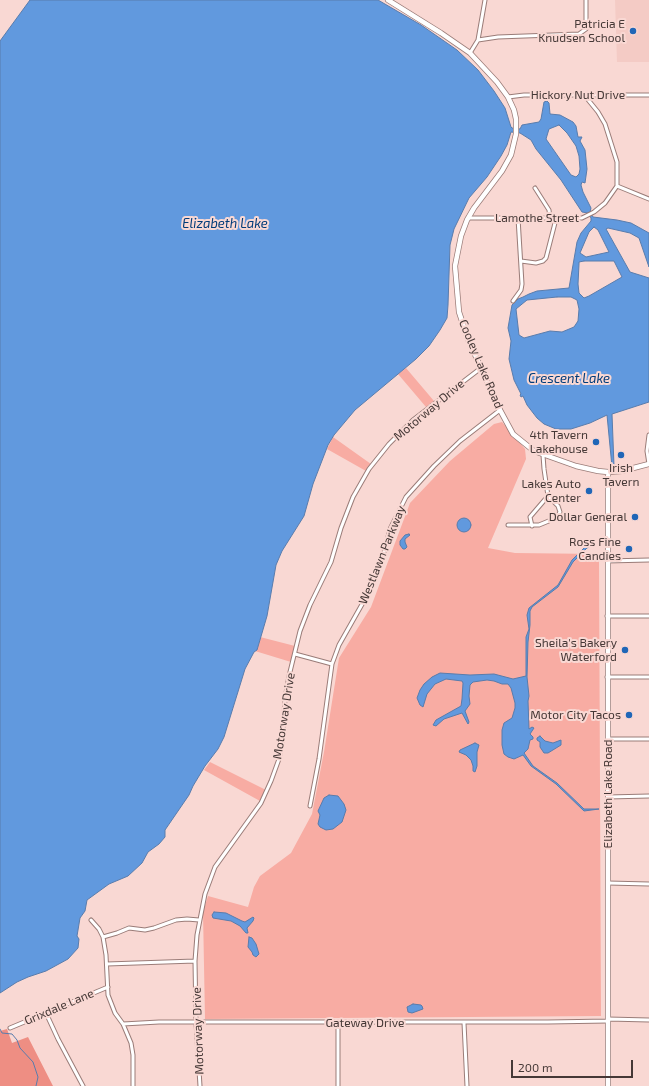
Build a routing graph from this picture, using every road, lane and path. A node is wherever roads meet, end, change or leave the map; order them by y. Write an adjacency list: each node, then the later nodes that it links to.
1 (388, 0): 5 (main road, Cooley Lake Road)
2 (485, 0): 4 (street)
3 (586, 0): 4 (street)
4 (478, 40): 5 (street)
5 (470, 53): 8 (main road, Cooley Lake Road)
6 (649, 95): 7 (street, Hickory Nut Drive)
7 (584, 96): 8 (street, Hickory Nut Drive); 9 (street)
8 (508, 97): 12 (main road, Cooley Lake Road)
9 (617, 186): 11 (street); 15 (street, Lamothe Street)
10 (534, 188): 14 (street)
11 (649, 199)
12 (468, 218): 13 (street, Lamothe Street); 18 (main road, Cooley Lake Road)
13 (518, 218): 14 (street, Lamothe Street); 16 (street)
14 (550, 218): 15 (street, Lamothe Street)
15 (556, 218): 16 (street)
16 (521, 261): 17 (street)
17 (513, 301)
18 (481, 368): 19 (main road, Cooley Lake Road); 31 (street, Motorway Drive)
19 (500, 410): 21 (main road, Cooley Lake Road); 32 (street, Westlawn Parkway)
20 (649, 435): 22 (street)
21 (544, 455): 23 (main road, Cooley Lake Road); 24 (street)
22 (649, 464): 23 (main road)
23 (608, 472): 27 (main road, Elizabeth Lake Road)
24 (548, 496): 26 (street); 26 (street)
25 (508, 525): 26 (street)
26 (532, 526)
27 (607, 560): 28 (street); 29 (main road, Elizabeth Lake Road)
28 (649, 560)
29 (607, 616): 30 (street); 33 (main road, Elizabeth Lake Road)
30 (649, 616)
31 (295, 654): 32 (street); 43 (street, Motorway Drive)
32 (332, 664): 39 (street, Westlawn Parkway)
33 (607, 677): 34 (street); 35 (main road, Elizabeth Lake Road)
34 (649, 677)
35 (608, 739): 36 (street); 38 (main road, Elizabeth Lake Road)
36 (649, 739)
37 (649, 796): 38 (street)
38 (608, 797): 40 (main road, Elizabeth Lake Road)
39 (310, 806)
40 (608, 883): 41 (street); 49 (main road, Elizabeth Lake Road)
41 (649, 884)
42 (91, 920): 44 (street)
43 (200, 920): 44 (street); 45 (street, Motorway Drive)
44 (103, 937): 46 (street)
45 (195, 961): 46 (street); 51 (street, Motorway Drive)
46 (107, 964): 47 (street)
47 (108, 987): 48 (street, Grixdale Lane); 54 (street)
48 (46, 1013): 55 (street, Grixdale Lane); 56 (street)
49 (608, 1020): 50 (street, Gateway Drive); 53 (street, Gateway Drive); 61 (main road, Elizabeth Lake Road)
50 (649, 1020)
51 (196, 1022): 52 (street, Gateway Drive); 54 (street, Gateway Drive); 58 (street, Motorway Drive)
52 (338, 1022): 53 (street, Gateway Drive); 59 (street)
53 (464, 1022): 60 (street)
54 (123, 1024): 57 (street)
55 (10, 1028)
56 (83, 1086)
57 (133, 1086)
58 (200, 1086)
59 (338, 1086)
60 (467, 1086)
61 (608, 1086)

